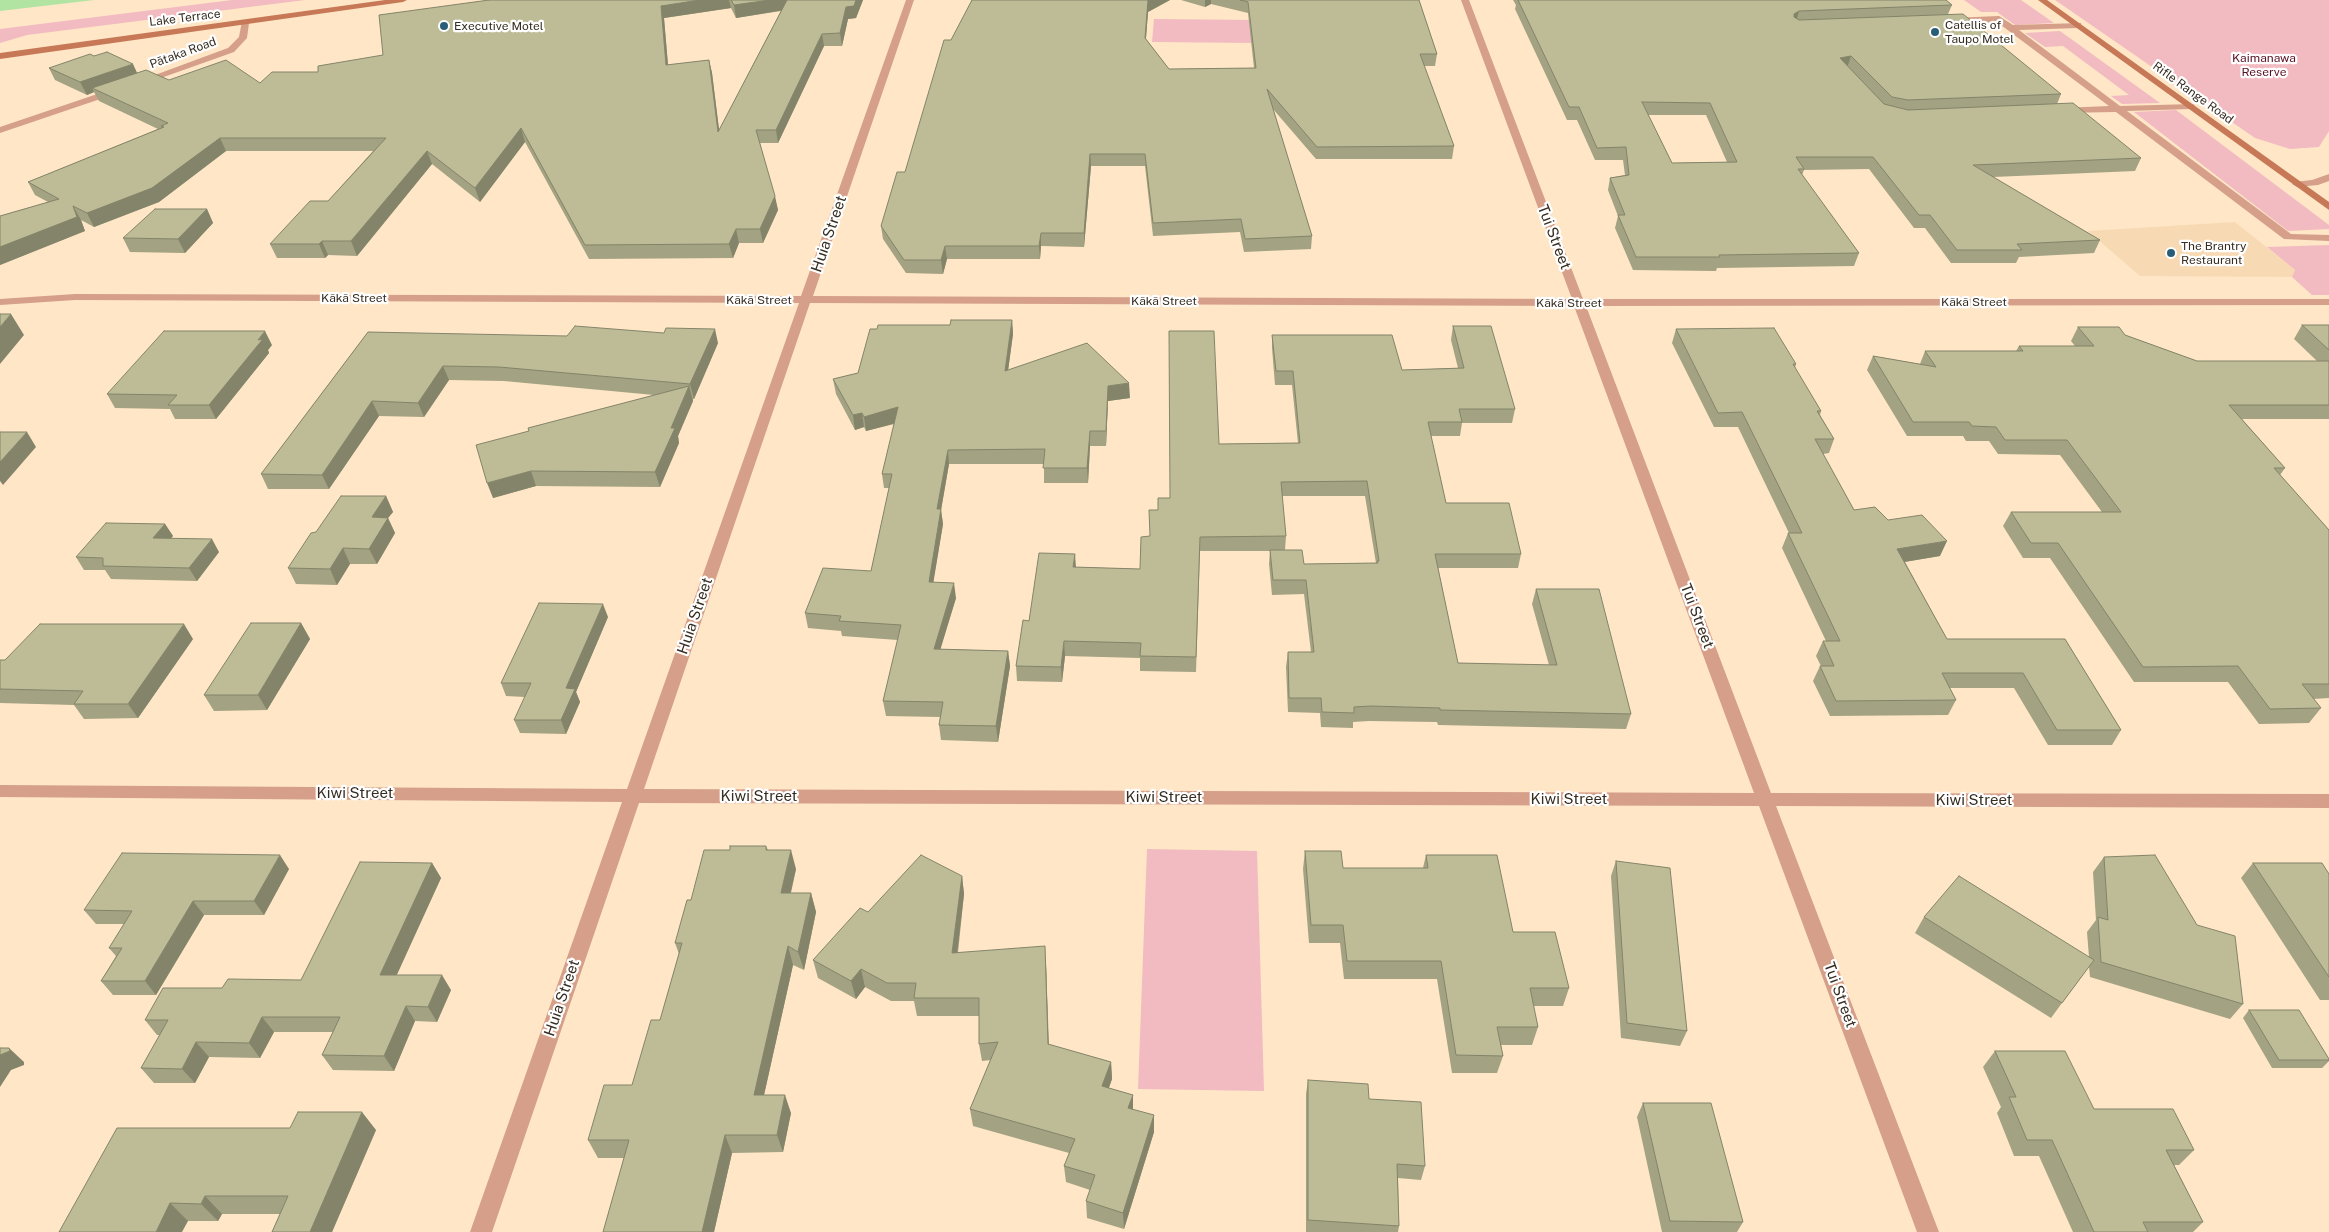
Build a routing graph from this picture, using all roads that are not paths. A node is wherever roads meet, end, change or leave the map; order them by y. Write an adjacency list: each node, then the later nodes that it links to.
1 (403, 0): 6 (street, Lake Terrace)
2 (910, 0): 18 (street, Huia Street)
3 (1466, 0): 21 (street, Tui Street)
4 (2042, 0): 7 (street, Rifle Range Road)
5 (1943, 21): 8 (street)
6 (245, 23): 9 (street, Lake Terrace); 13 (street, Pātaka Road)
7 (2078, 25): 8 (street); 10 (street, Rifle Range Road)
8 (2011, 28): 11 (street)
9 (0, 56)
10 (2190, 106): 11 (street); 15 (street, Rifle Range Road)
11 (2118, 108): 12 (street); 17 (street)
12 (2052, 111)
13 (0, 130)
14 (2329, 177): 15 (street)
15 (2297, 184): 16 (street, Rifle Range Road)
16 (2329, 208)
17 (2329, 238)
18 (806, 300): 19 (street, Kākā Street); 21 (street, Kākā Street); 23 (street, Huia Street)
19 (0, 302)
20 (2329, 302): 21 (street, Kākā Street)
21 (1579, 303): 24 (street, Tui Street)
22 (0, 791): 23 (street, Kiwi Street)
23 (633, 796): 24 (street, Kiwi Street); 26 (street, Huia Street)
24 (1767, 800): 25 (street, Kiwi Street); 27 (street, Tui Street)
25 (2329, 801)
26 (481, 1232)
27 (1928, 1232)

